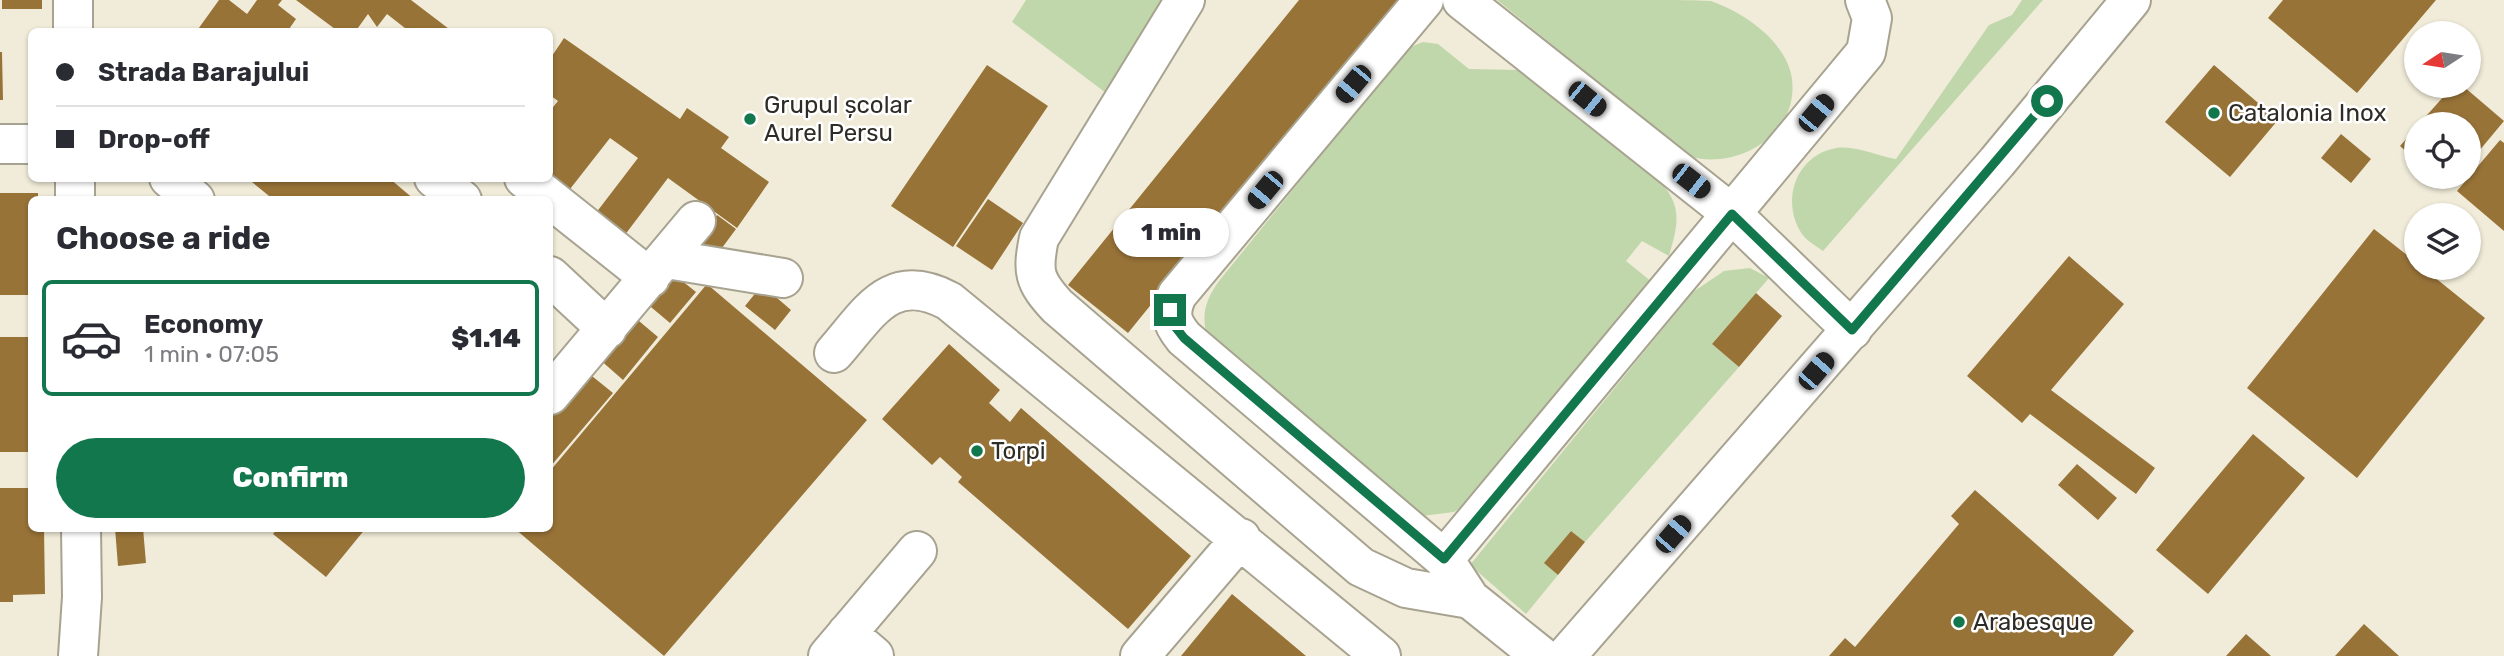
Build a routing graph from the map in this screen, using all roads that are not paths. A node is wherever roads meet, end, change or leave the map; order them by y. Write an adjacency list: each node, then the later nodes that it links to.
1 (73, 0): 7 (main road)
2 (1185, 0): 32 (main road)
3 (1424, 0): 31 (main road)
4 (1462, 0): 19 (main road)
5 (1866, 0): 19 (main road)
6 (2131, 0): 25 (main road)
7 (73, 28)
8 (0, 144): 9 (main road)
9 (28, 144)
10 (174, 182): 14 (main road)
11 (439, 182): 15 (main road)
12 (480, 182): 16 (main road)
13 (530, 182): 17 (main road)
14 (190, 196)
15 (459, 196)
16 (468, 196)
17 (551, 196)
18 (553, 198): 21 (main road)
19 (1732, 214): 25 (main road); 31 (main road)
20 (696, 221): 21 (main road)
21 (658, 269): 22 (main road); 24 (main road)
22 (783, 278)
23 (553, 279): 24 (main road)
24 (607, 329): 27 (main road)
25 (1852, 330): 38 (main road)
26 (834, 352): 29 (main road)
27 (553, 392)
28 (81, 532): 34 (main road)
29 (1241, 538): 35 (main road); 36 (main road)
30 (917, 551): 33 (main road)
31 (1444, 559): 32 (main road)
32 (1470, 599): 37 (main road)
33 (850, 648)
34 (78, 656)
35 (1140, 656)
36 (1381, 656)
37 (1541, 656)
38 (1566, 656)

